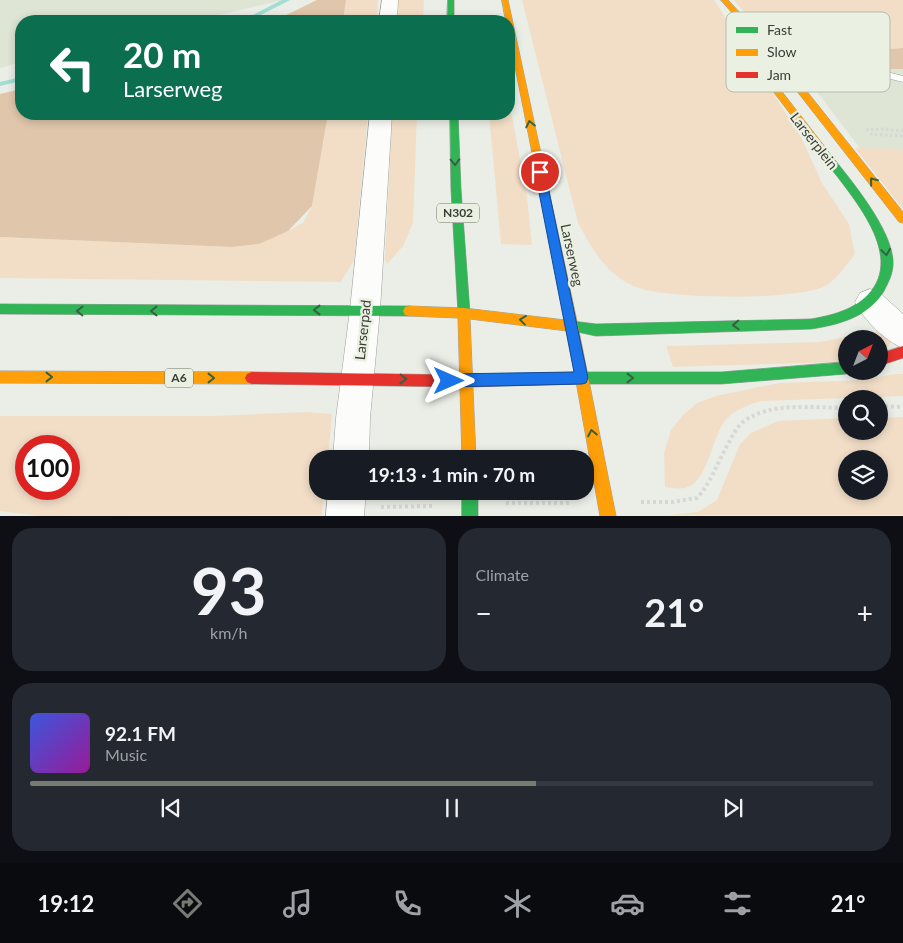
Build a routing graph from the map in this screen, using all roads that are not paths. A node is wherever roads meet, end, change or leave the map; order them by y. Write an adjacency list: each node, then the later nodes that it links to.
1 (390, 0): 6 (street)
2 (451, 0): 7 (main road)
3 (505, 0): 8 (main road, Larserweg, one-way to 3)
4 (724, 0): 5 (main road)
5 (734, 12)
6 (389, 15)
7 (451, 15)
8 (508, 15)
9 (515, 49): 23 (main road, Larserweg, one-way to 9)
10 (903, 72): 11 (lane)
11 (891, 76): 12 (lane)
12 (903, 79)
13 (778, 92): 18 (main road, Larserplein, one-way to 18)
14 (802, 92): 17 (main road, Larserplein, one-way to 14)
15 (381, 120): 20 (street, Larserpad)
16 (454, 120): 21 (main road, N302, one-way to 21)
17 (903, 219)
18 (870, 302): 22 (street); 23 (main road, Larserplein, one-way to 23); 24 (street)
19 (0, 309): 20 (main road, Larserplein, one-way to 19)
20 (366, 310): 21 (main road, Larserplein); 29 (street, Larserpad)
21 (464, 313): 23 (main road, Larserplein, one-way to 21); 31 (main road, N302)
22 (903, 316)
23 (572, 326): 30 (main road, Larserweg)
24 (903, 334)
25 (903, 352): 26 (main road)
26 (888, 357)
27 (838, 369): 30 (main road, one-way to 27)
28 (0, 377): 29 (main road, A6, one-way to 29)
29 (358, 378): 31 (main road, A6, one-way to 31); 32 (street, Larserpad)
30 (582, 378): 31 (main road); 38 (main road, Larserweg, one-way to 30)
31 (467, 381): 33 (main road, N302)
32 (351, 450)
33 (469, 450)
34 (346, 500): 36 (street)
35 (470, 500): 37 (main road)
36 (345, 516)
37 (470, 516)
38 (608, 516)

